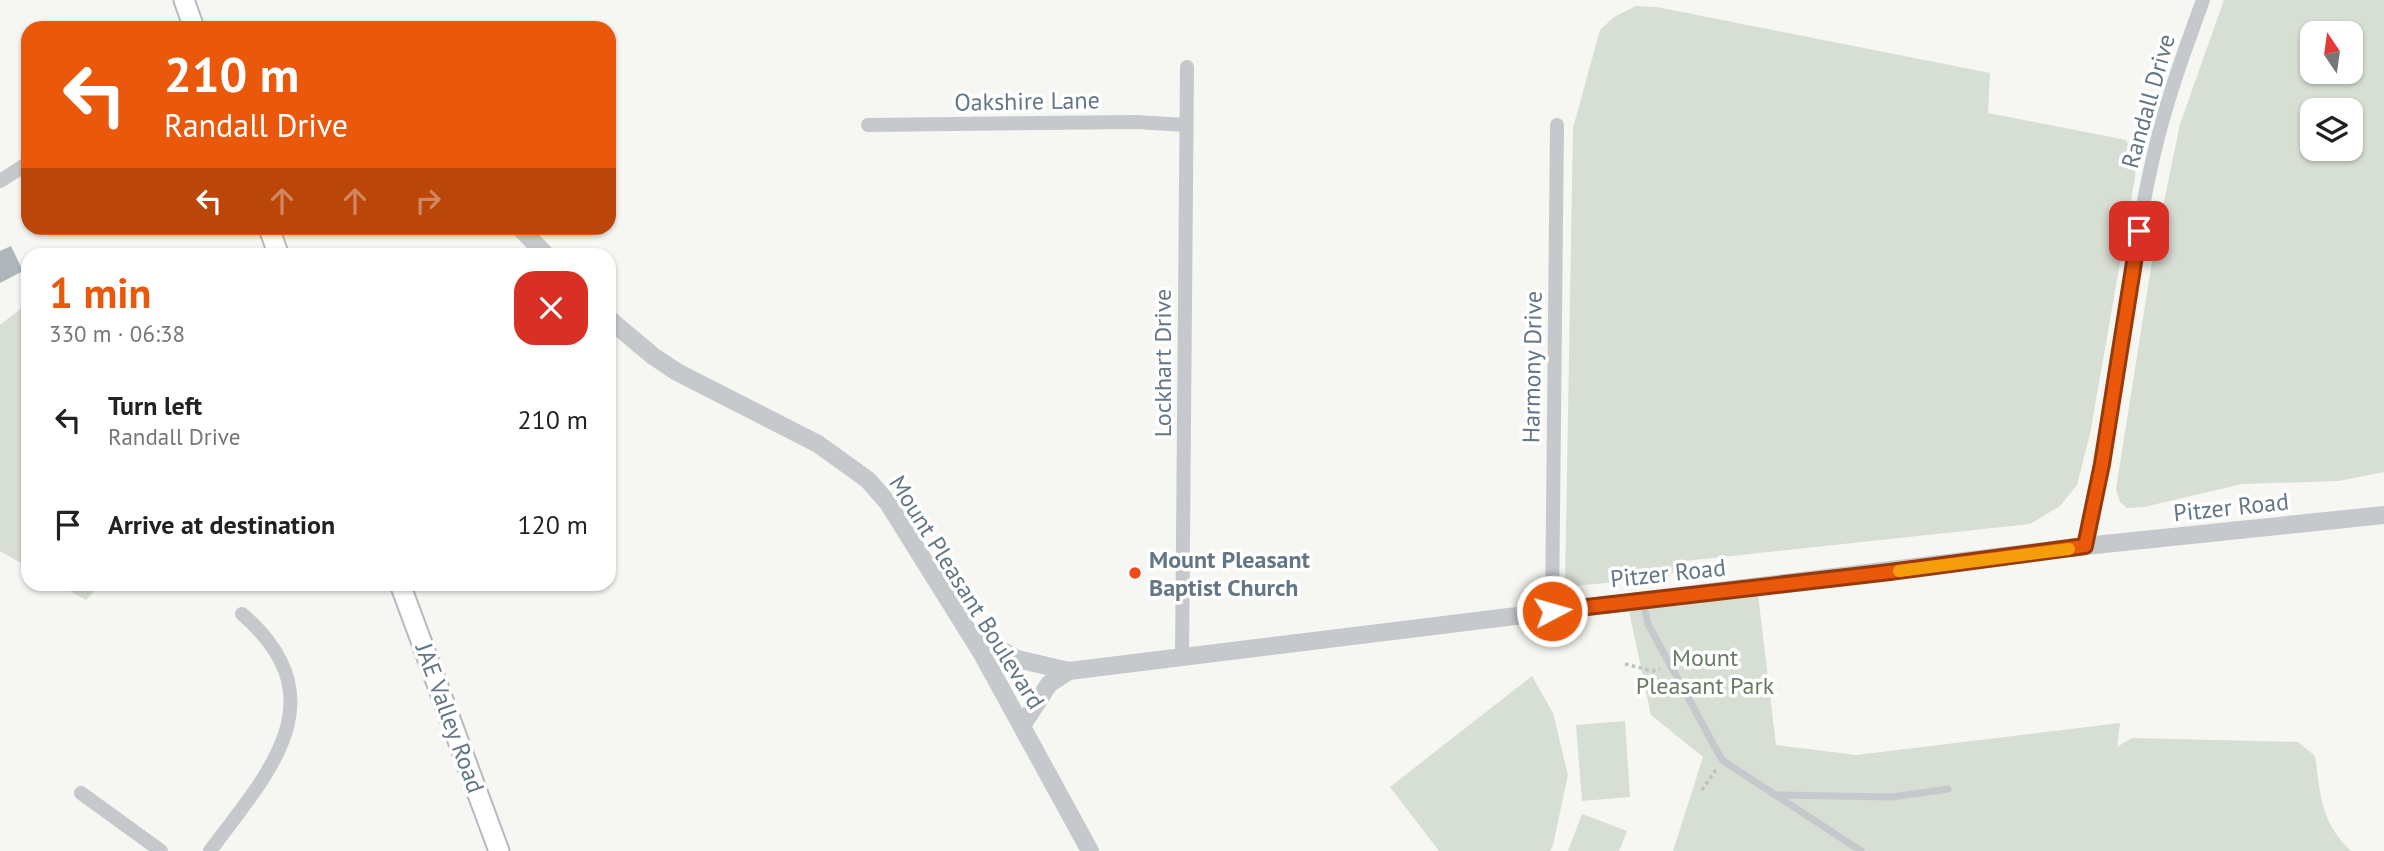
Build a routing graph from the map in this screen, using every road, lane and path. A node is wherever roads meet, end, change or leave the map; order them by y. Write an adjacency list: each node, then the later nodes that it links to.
1 (184, 0): 3 (main road)
2 (2203, 0): 14 (street, Randall Drive)
3 (192, 21)
4 (1187, 67): 6 (street, Lockhart Drive)
5 (868, 125): 6 (street, Oakshire Lane)
6 (1186, 125): 20 (street, Lockhart Drive)
7 (1557, 125): 17 (street, Harmony Drive)
8 (21, 168): 9 (street)
9 (0, 181)
10 (527, 235): 11 (street)
11 (539, 248)
12 (616, 325): 19 (street, Mount Pleasant Boulevard)
13 (2384, 516): 14 (street, Pitzer Road)
14 (2085, 546): 16 (street, Pitzer Road)
15 (403, 591): 32 (main road, JAE Valley Road)
16 (1643, 600): 17 (street, Pitzer Road); 25 (lane)
17 (1552, 611): 20 (street, Pitzer Road)
18 (242, 614): 31 (street)
19 (967, 630): 22 (street, Pitzer Road); 24 (street, Mount Pleasant Boulevard)
20 (1182, 659): 22 (street, Pitzer Road)
21 (1625, 664): 23 (path)
22 (1069, 671): 24 (street)
23 (1653, 671)
24 (1022, 726): 33 (street, Mount Pleasant Boulevard)
25 (1722, 760): 27 (path); 29 (lane)
26 (1948, 789): 29 (lane)
27 (1702, 790)
28 (81, 793): 30 (street)
29 (1777, 795): 34 (lane)
30 (161, 851)
31 (210, 851)
32 (499, 851)
33 (1090, 851)
34 (1861, 851)

